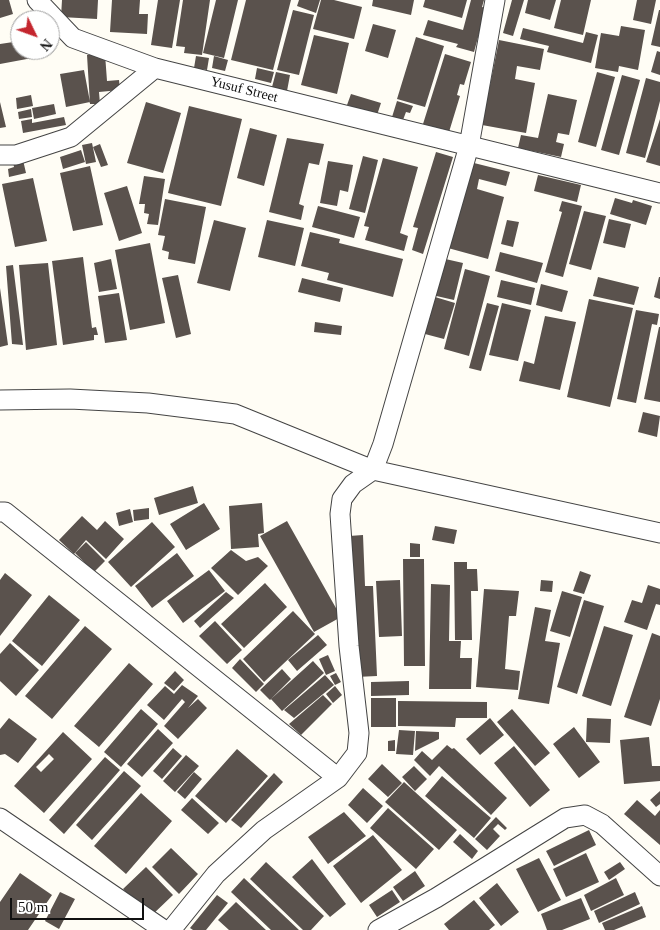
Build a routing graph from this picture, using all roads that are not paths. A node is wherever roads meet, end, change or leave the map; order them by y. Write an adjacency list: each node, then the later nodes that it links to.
1 (37, 0): 3 (street, Yusuf Street)
2 (495, 0): 4 (street)
3 (155, 68): 4 (street, Yusuf Street); 5 (street)
4 (469, 146): 6 (street, Yusuf Street); 8 (street)
5 (0, 155)
6 (660, 193)
7 (0, 400): 8 (street)
8 (373, 470): 10 (street); 11 (street)
9 (0, 512): 11 (street)
10 (660, 533)
11 (338, 778): 16 (street)
12 (0, 818): 15 (street)
13 (660, 876): 14 (street)
14 (387, 928)
15 (164, 930)
16 (171, 930)

